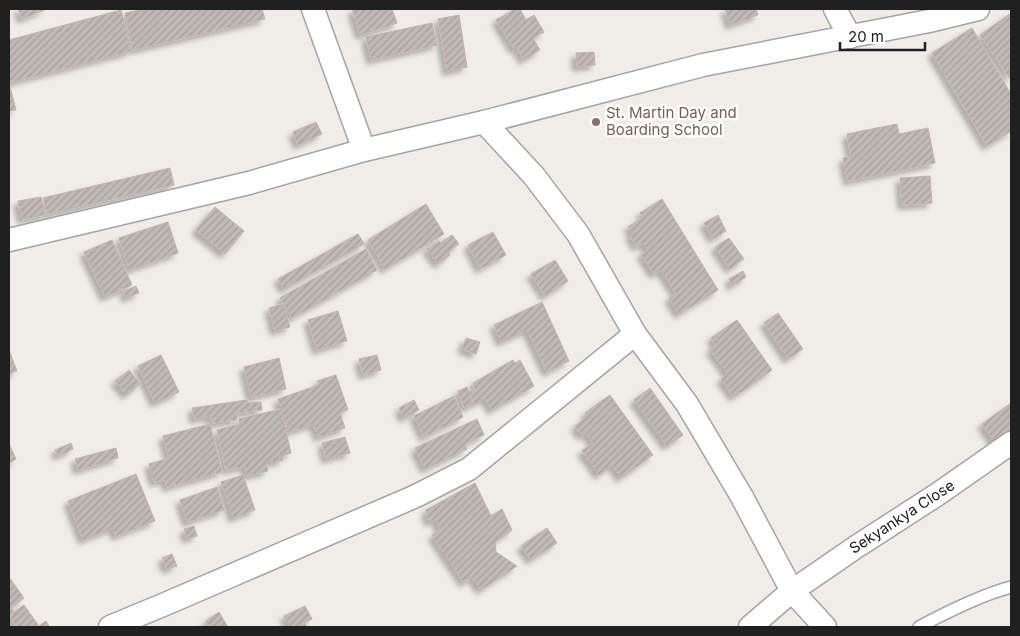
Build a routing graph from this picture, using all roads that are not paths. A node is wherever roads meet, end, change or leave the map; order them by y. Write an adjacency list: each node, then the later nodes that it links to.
1 (313, 9): 6 (street)
2 (835, 9): 4 (street)
3 (978, 9): 4 (street)
4 (850, 37): 5 (street)
5 (484, 122): 6 (street); 8 (street)
6 (364, 150): 7 (street)
7 (9, 240)
8 (635, 334): 11 (street); 12 (street)
9 (1011, 443): 11 (street, Sekyankya Close)
10 (1011, 587): 15 (lane)
11 (792, 591): 13 (street, Sekyankya Close); 14 (street)
12 (110, 627)
13 (750, 627)
14 (825, 627)
15 (919, 627)

